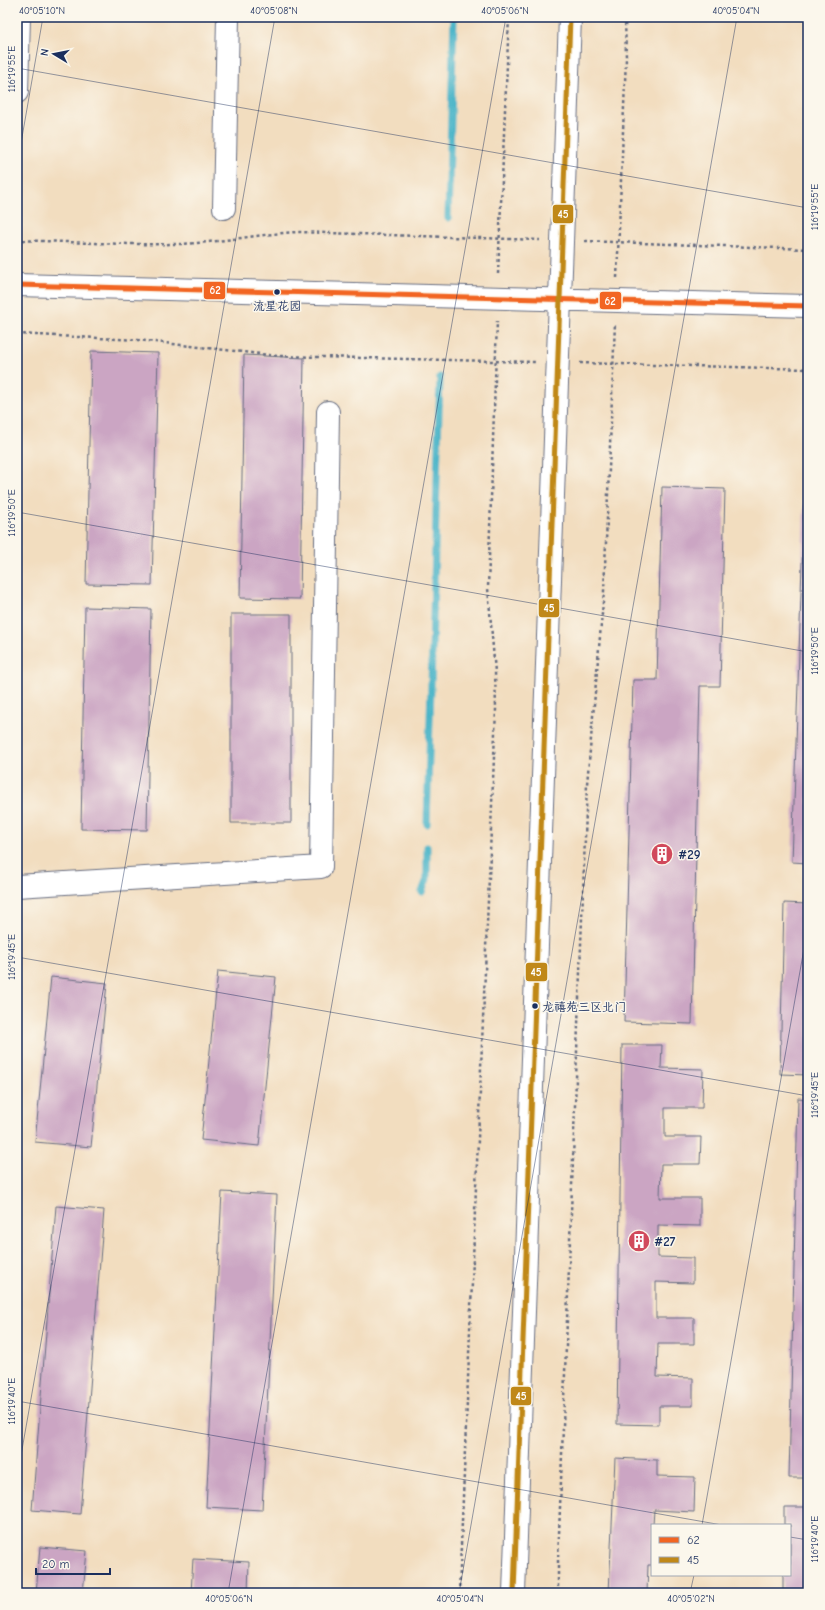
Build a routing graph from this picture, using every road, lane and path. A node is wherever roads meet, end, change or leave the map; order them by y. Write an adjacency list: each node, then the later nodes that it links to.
1 (19, 17): 6 (street)
2 (228, 17): 7 (street)
3 (509, 17): 8 (path)
4 (570, 17): 15 (street)
5 (625, 17): 9 (path)
6 (17, 92)
7 (224, 208)
8 (500, 226)
9 (619, 232)
10 (466, 238): 11 (path)
11 (17, 240)
12 (651, 244): 13 (path)
13 (808, 249)
14 (17, 285): 15 (street)
15 (560, 300): 16 (street); 26 (street)
16 (808, 306)
17 (17, 334): 18 (path)
18 (461, 360)
19 (645, 365): 20 (path)
20 (808, 369)
21 (495, 372): 25 (path)
22 (613, 375): 27 (path)
23 (328, 412): 24 (street)
24 (17, 886)
25 (459, 1593)
26 (514, 1593)
27 (558, 1593)

